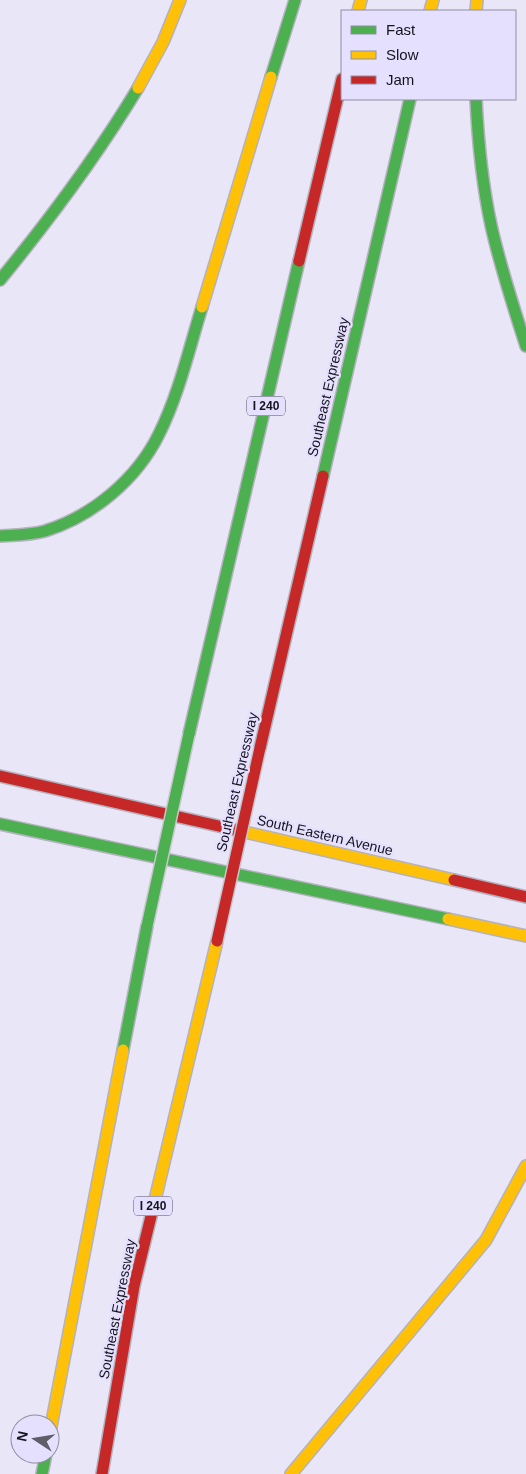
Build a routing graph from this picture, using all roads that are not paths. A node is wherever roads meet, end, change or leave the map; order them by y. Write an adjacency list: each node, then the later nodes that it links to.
1 (180, 0): 6 (main road)
2 (295, 0): 8 (main road)
3 (341, 83): 14 (main road, I 240, bridge)
4 (410, 100): 15 (main road, Southeast Expressway / I 240, bridge)
5 (476, 100): 7 (main road)
6 (0, 280)
7 (526, 346)
8 (0, 536)
9 (0, 776): 11 (main road, South Eastern Avenue)
10 (0, 824): 12 (main road)
11 (526, 897)
12 (526, 936)
13 (526, 1166): 16 (main road)
14 (53, 1414)
15 (102, 1474)
16 (291, 1474)

